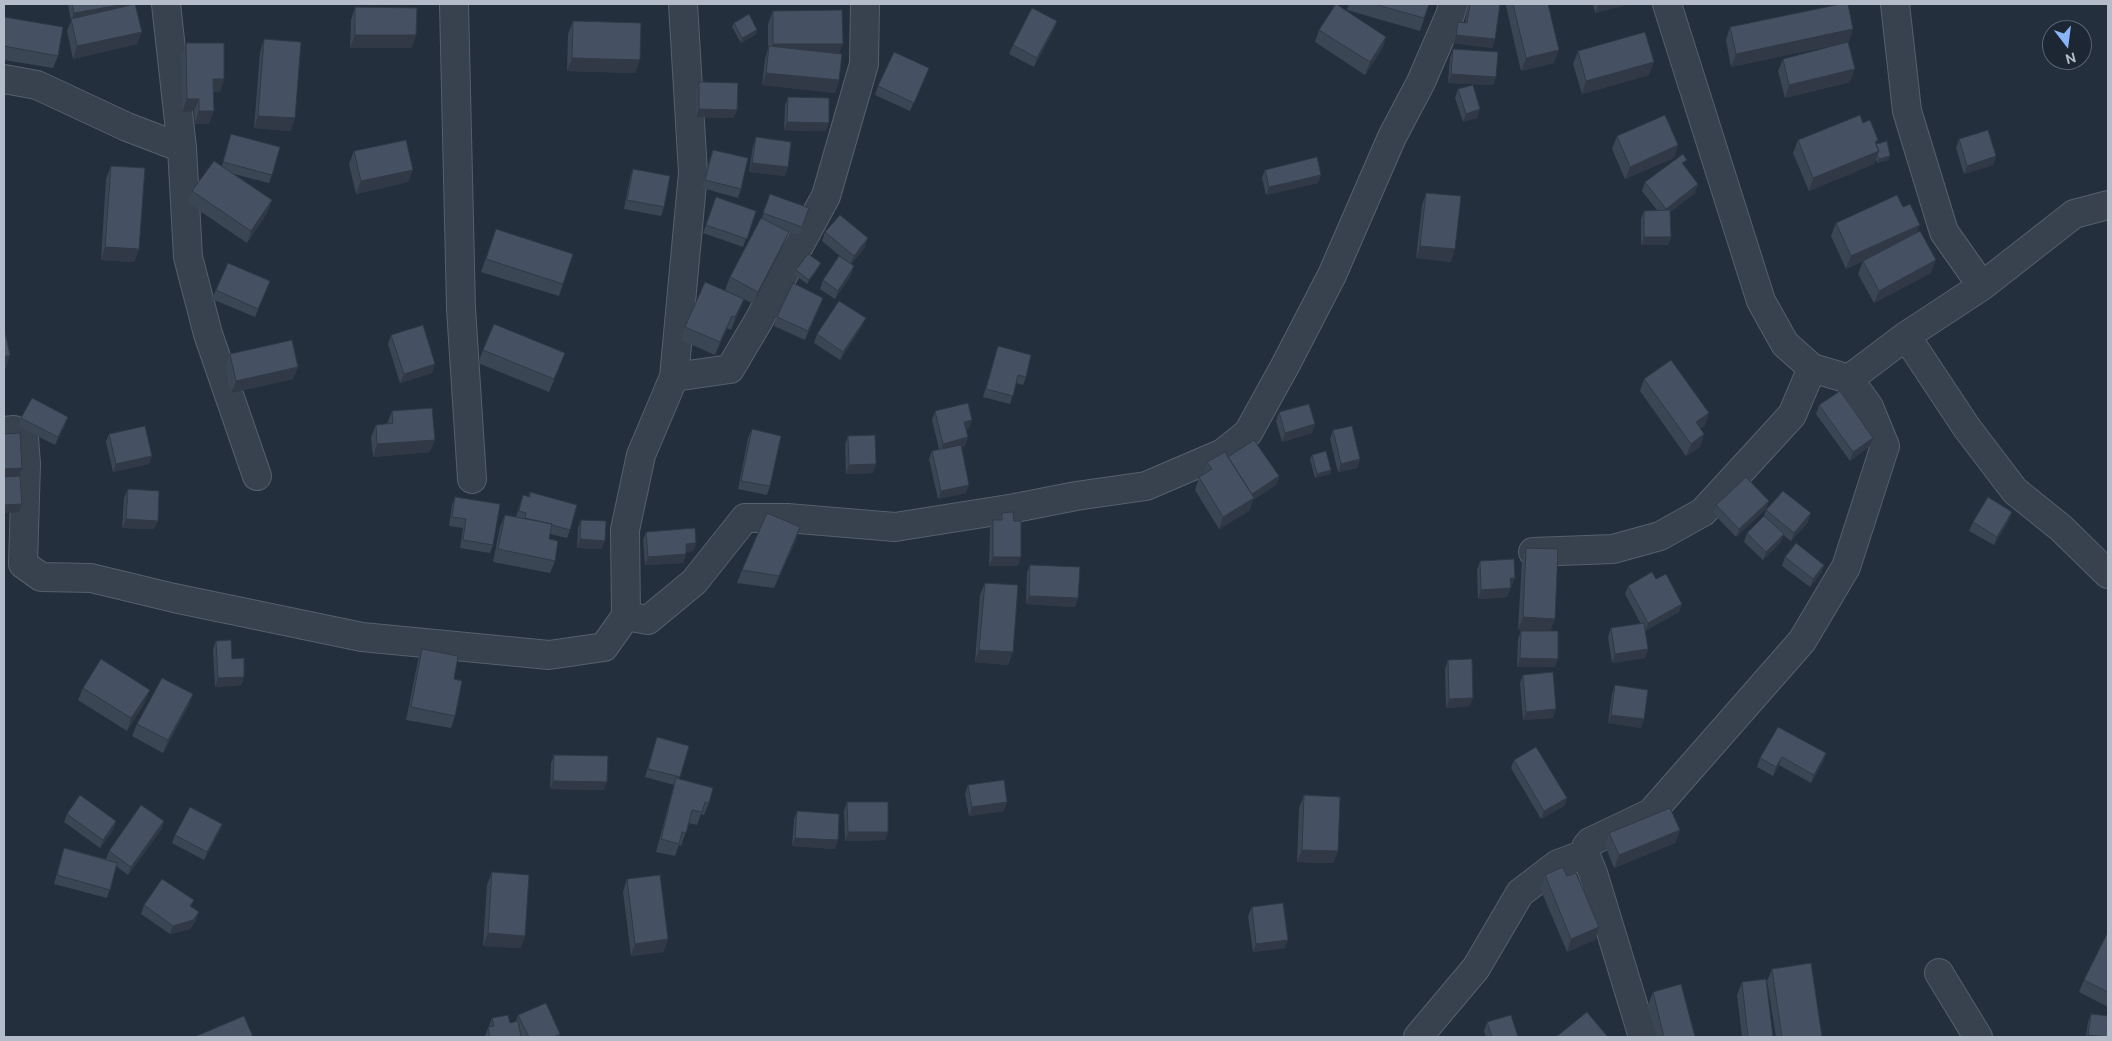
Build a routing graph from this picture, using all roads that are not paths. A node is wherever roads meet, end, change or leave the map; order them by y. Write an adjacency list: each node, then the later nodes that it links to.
1 (166, 4): 9 (street)
2 (454, 4): 18 (street)
3 (683, 4): 14 (street)
4 (865, 4): 14 (street)
5 (1453, 4): 21 (street)
6 (1667, 4): 13 (street)
7 (1895, 4): 11 (street)
8 (4, 79): 9 (street)
9 (182, 148): 17 (street)
10 (2108, 205): 11 (street)
11 (1982, 286): 12 (street)
12 (1906, 336): 15 (street); 20 (street)
13 (1812, 368): 15 (street); 19 (street)
14 (674, 377): 21 (street)
15 (1849, 379): 22 (street)
16 (4, 431): 21 (street)
17 (257, 476)
18 (472, 479)
19 (1533, 552)
20 (2108, 574)
21 (626, 616)
22 (1585, 854): 24 (street); 25 (street)
23 (1939, 973): 26 (street)
24 (1418, 1037)
25 (1643, 1037)
26 (1978, 1037)

